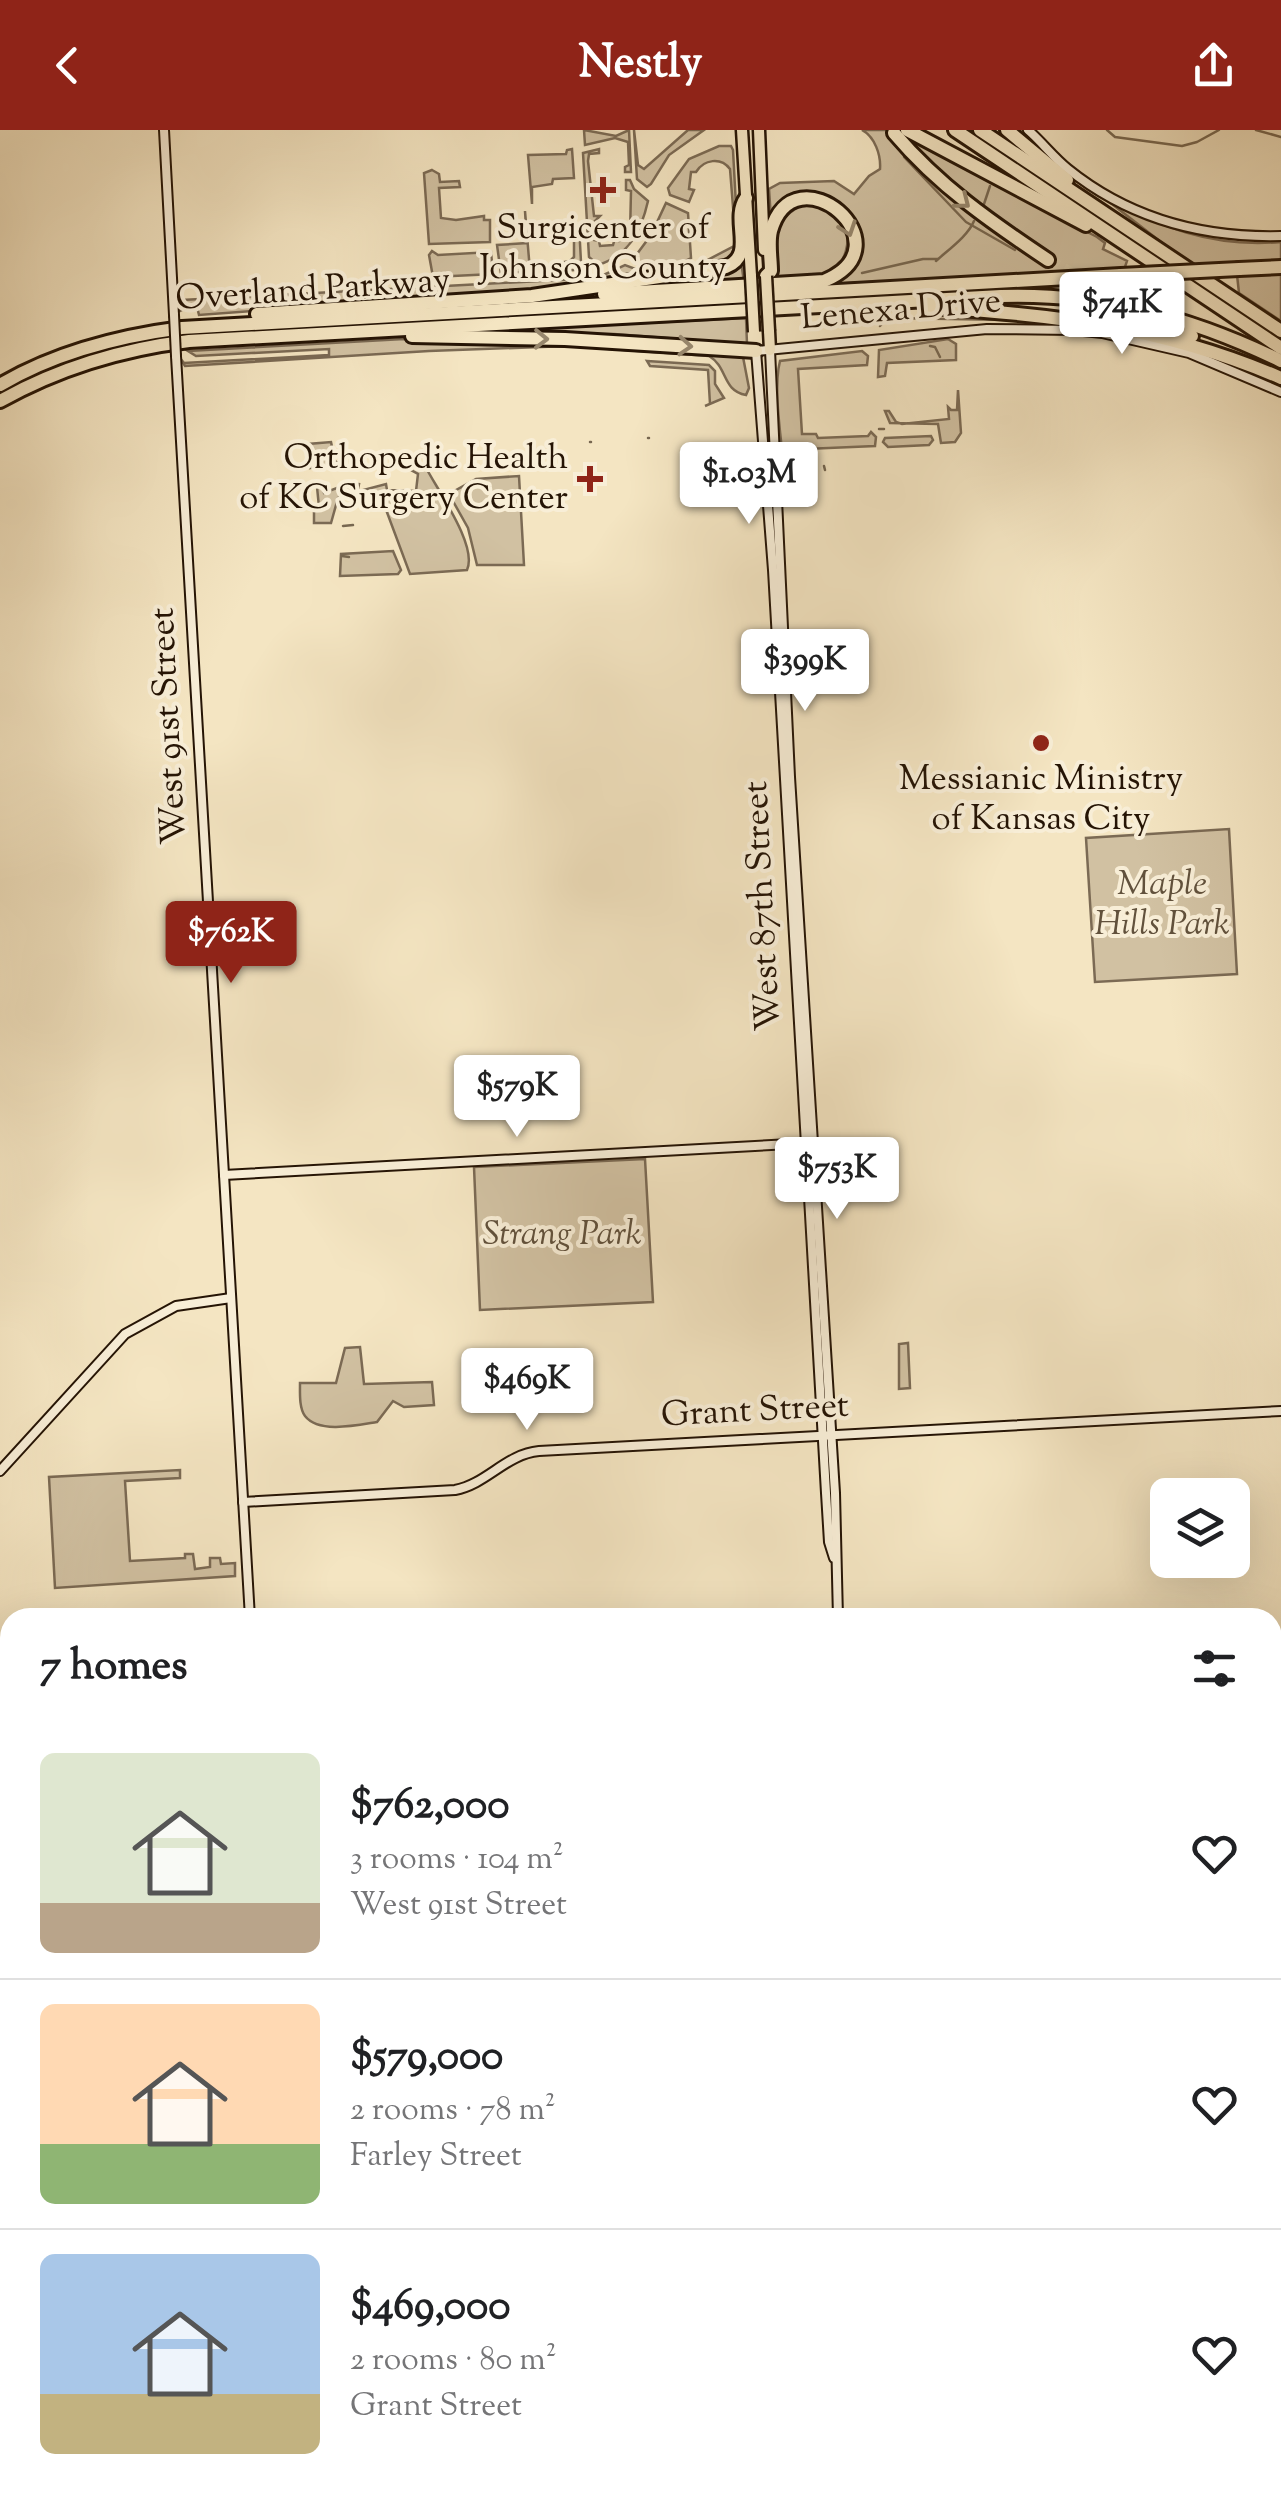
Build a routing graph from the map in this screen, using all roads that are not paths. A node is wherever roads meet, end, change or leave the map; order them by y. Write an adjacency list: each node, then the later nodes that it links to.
1 (164, 130): 32 (street, West 91st Street, bridge)
2 (742, 130): 9 (main road, West 87th Street)
3 (759, 130): 15 (main road, West 87th Street)
4 (955, 130): 12 (highway)
5 (980, 130): 10 (highway)
6 (1007, 130): 10 (highway)
7 (1028, 130): 11 (street)
8 (901, 132): 12 (highway); 13 (highway, one-way to 13)
9 (746, 198): 16 (highway); 23 (main road, West 87th Street, bridge)
10 (1112, 219): 20 (highway)
11 (1281, 236)
12 (1129, 246): 22 (highway)
13 (1048, 260)
14 (1281, 267): 19 (highway, Overland Parkway, bridge)
15 (766, 276): 16 (highway, one-way to 16); 23 (main road, West 87th Street, bridge)
16 (532, 296): 19 (highway)
17 (873, 303): 21 (highway, Overland Parkway); 24 (highway); 25 (highway)
18 (1157, 322): 25 (highway)
19 (156, 331): 26 (highway, Overland Parkway)
20 (1281, 331)
21 (357, 332): 23 (highway, one-way to 23); 28 (highway, Overland Parkway)
22 (1281, 348)
23 (763, 351): 27 (street, Lenexa Drive); 29 (street, West 87th Street); 30 (street, West 87th Street)
24 (1281, 360)
25 (1281, 377)
26 (0, 386)
27 (1281, 392)
28 (0, 401)
29 (759, 413): 30 (street); 31 (street, West 87th Street)
30 (776, 458): 31 (street, West 87th Street)
31 (809, 1143): 32 (street); 35 (street, West 87th Street)
32 (224, 1175): 33 (street, West 91st Street)
33 (231, 1298): 36 (street); 37 (street, West 91st Street)
34 (1281, 1411): 35 (street, Grant Street)
35 (827, 1436): 37 (street, Grant Street); 39 (street, West 87th Street)
36 (0, 1471)
37 (243, 1502): 38 (street, West 91st Street)
38 (249, 1608)
39 (837, 1608)

